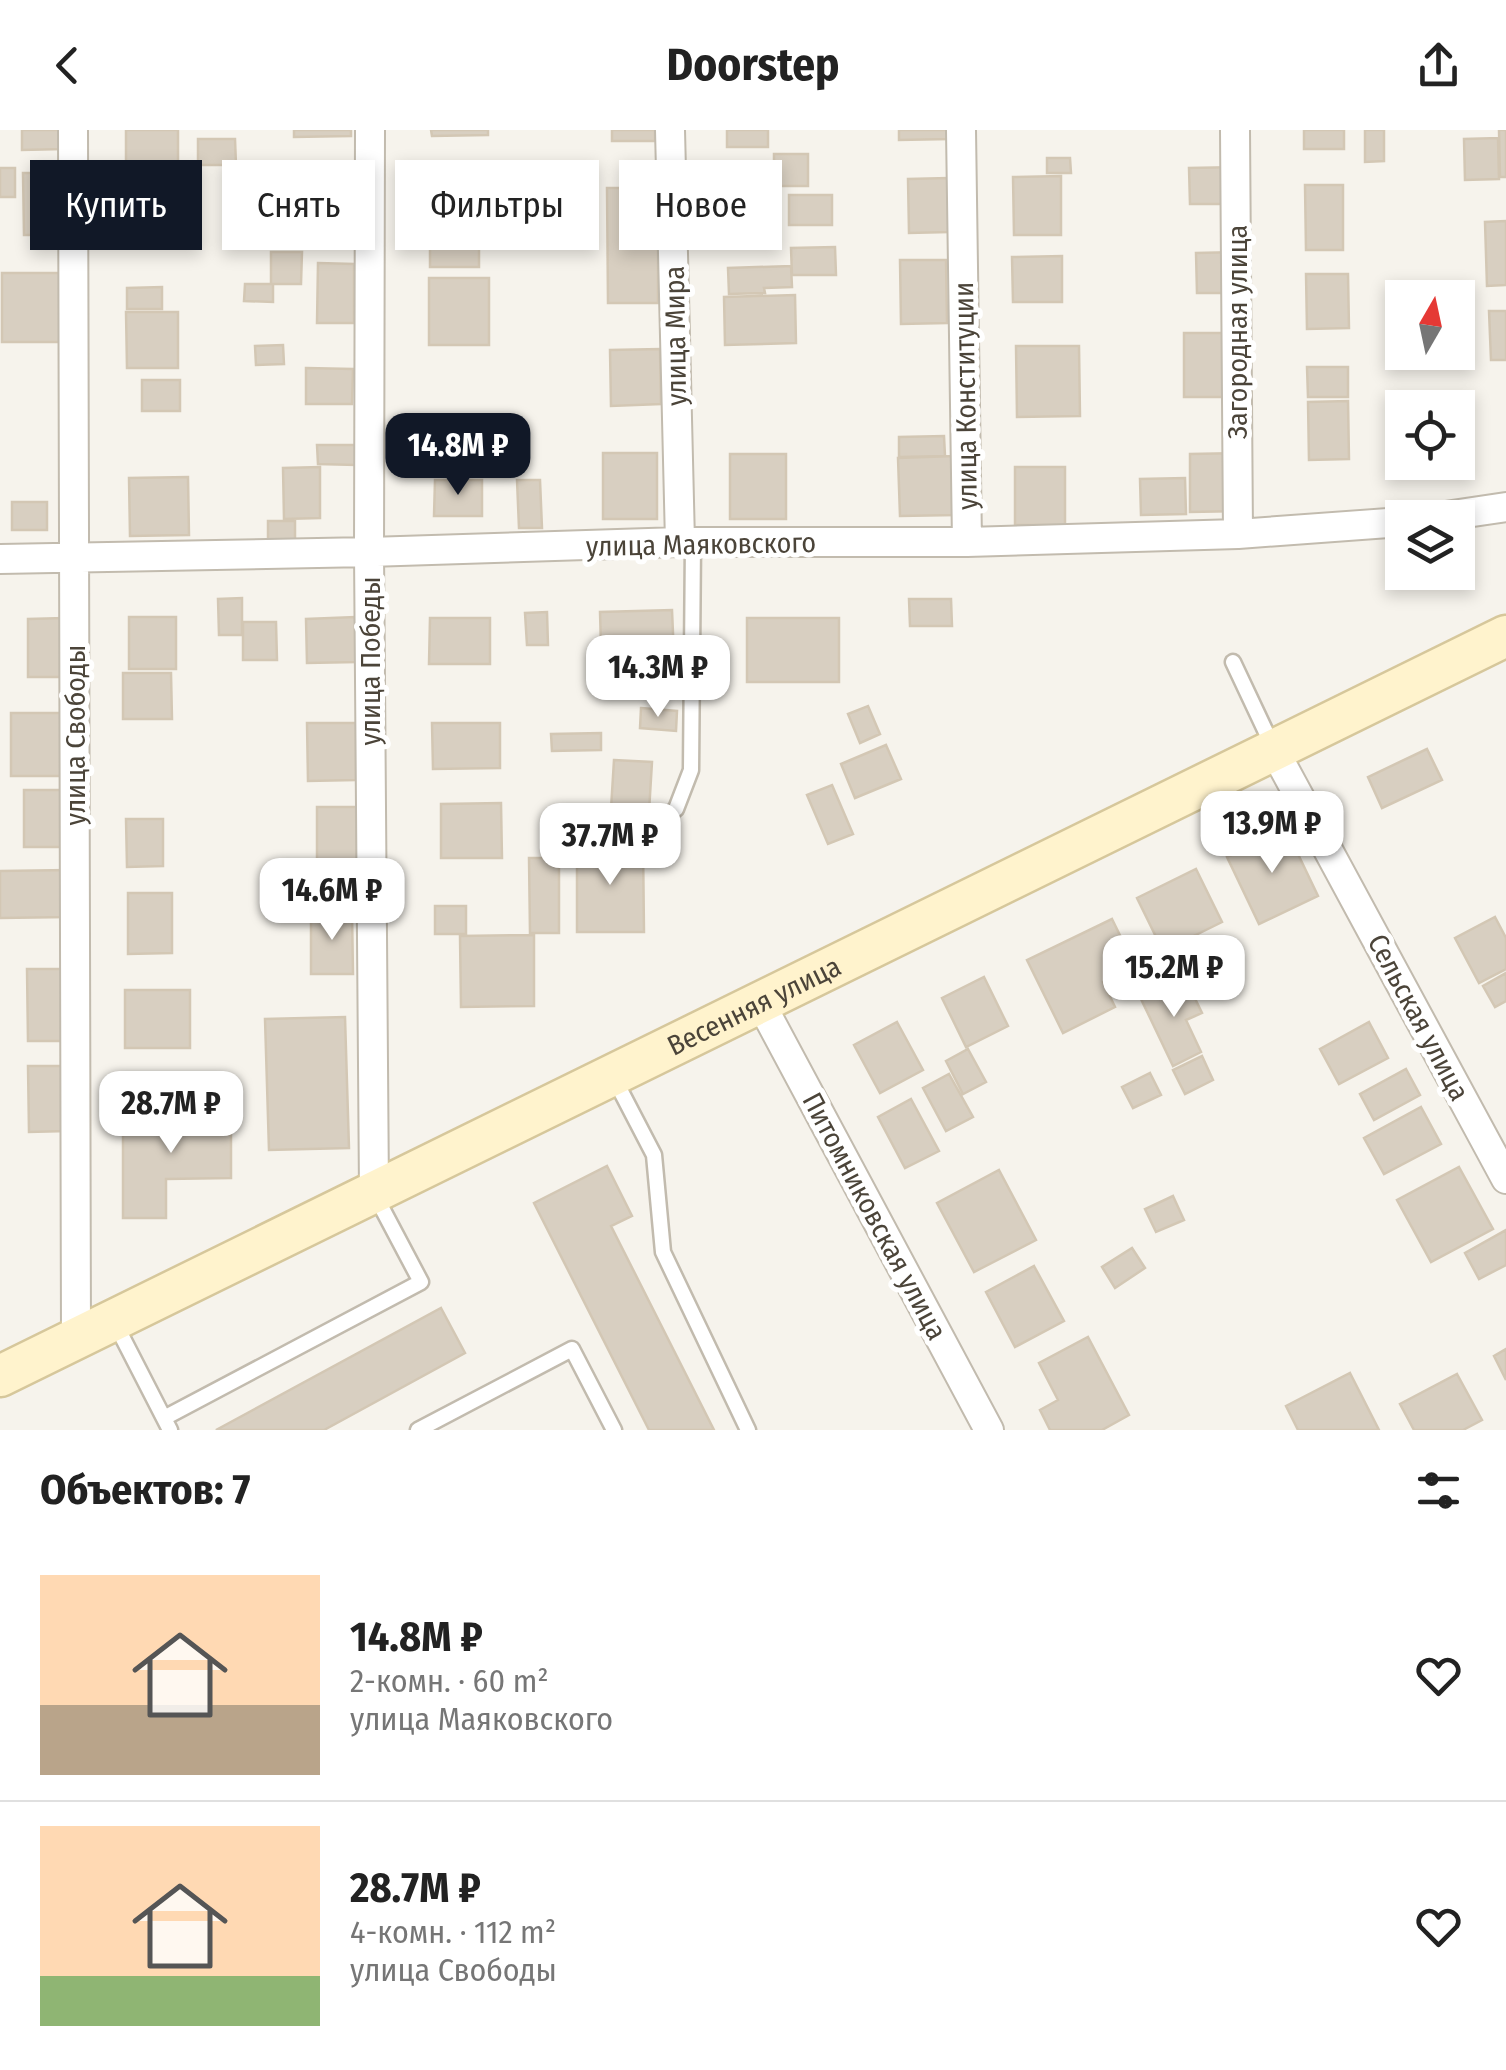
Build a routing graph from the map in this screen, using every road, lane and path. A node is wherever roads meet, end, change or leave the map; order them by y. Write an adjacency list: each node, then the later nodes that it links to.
1 (73, 130): 13 (street, улица Свободы)
2 (370, 130): 12 (street, улица Победы)
3 (670, 130): 10 (street, улица Мира)
4 (961, 130): 11 (street, улица Конституции)
5 (1235, 130): 9 (street, Загородная улица)
6 (1506, 507): 7 (street)
7 (1475, 512)
8 (1385, 523): 9 (street, улица Маяковского)
9 (1238, 534): 11 (street, улица Маяковского)
10 (686, 542): 11 (street, улица Маяковского); 12 (street, улица Маяковского); 18 (lane)
11 (967, 542)
12 (368, 552): 13 (street, улица Маяковского); 22 (street, улица Победы)
13 (74, 558): 14 (street, улица Маяковского); 24 (street, улица Свободы)
14 (0, 559)
15 (1506, 636): 17 (street, Весенняя улица)
16 (1232, 662): 17 (lane)
17 (1274, 750): 19 (street, Весенняя улица); 21 (street, Сельская улица)
18 (650, 828)
19 (760, 1002): 20 (street, Весенняя улица); 30 (street, Питомниковская улица)
20 (612, 1075): 22 (street, Весенняя улица); 29 (lane)
21 (1506, 1179)
22 (374, 1192): 23 (street, Весенняя улица); 26 (lane)
23 (114, 1320): 24 (street, Весенняя улица); 26 (lane)
24 (76, 1339): 25 (street, Весенняя улица)
25 (0, 1376)
26 (167, 1424)
27 (418, 1430): 28 (lane)
28 (614, 1430)
29 (748, 1430)
30 (989, 1430)

